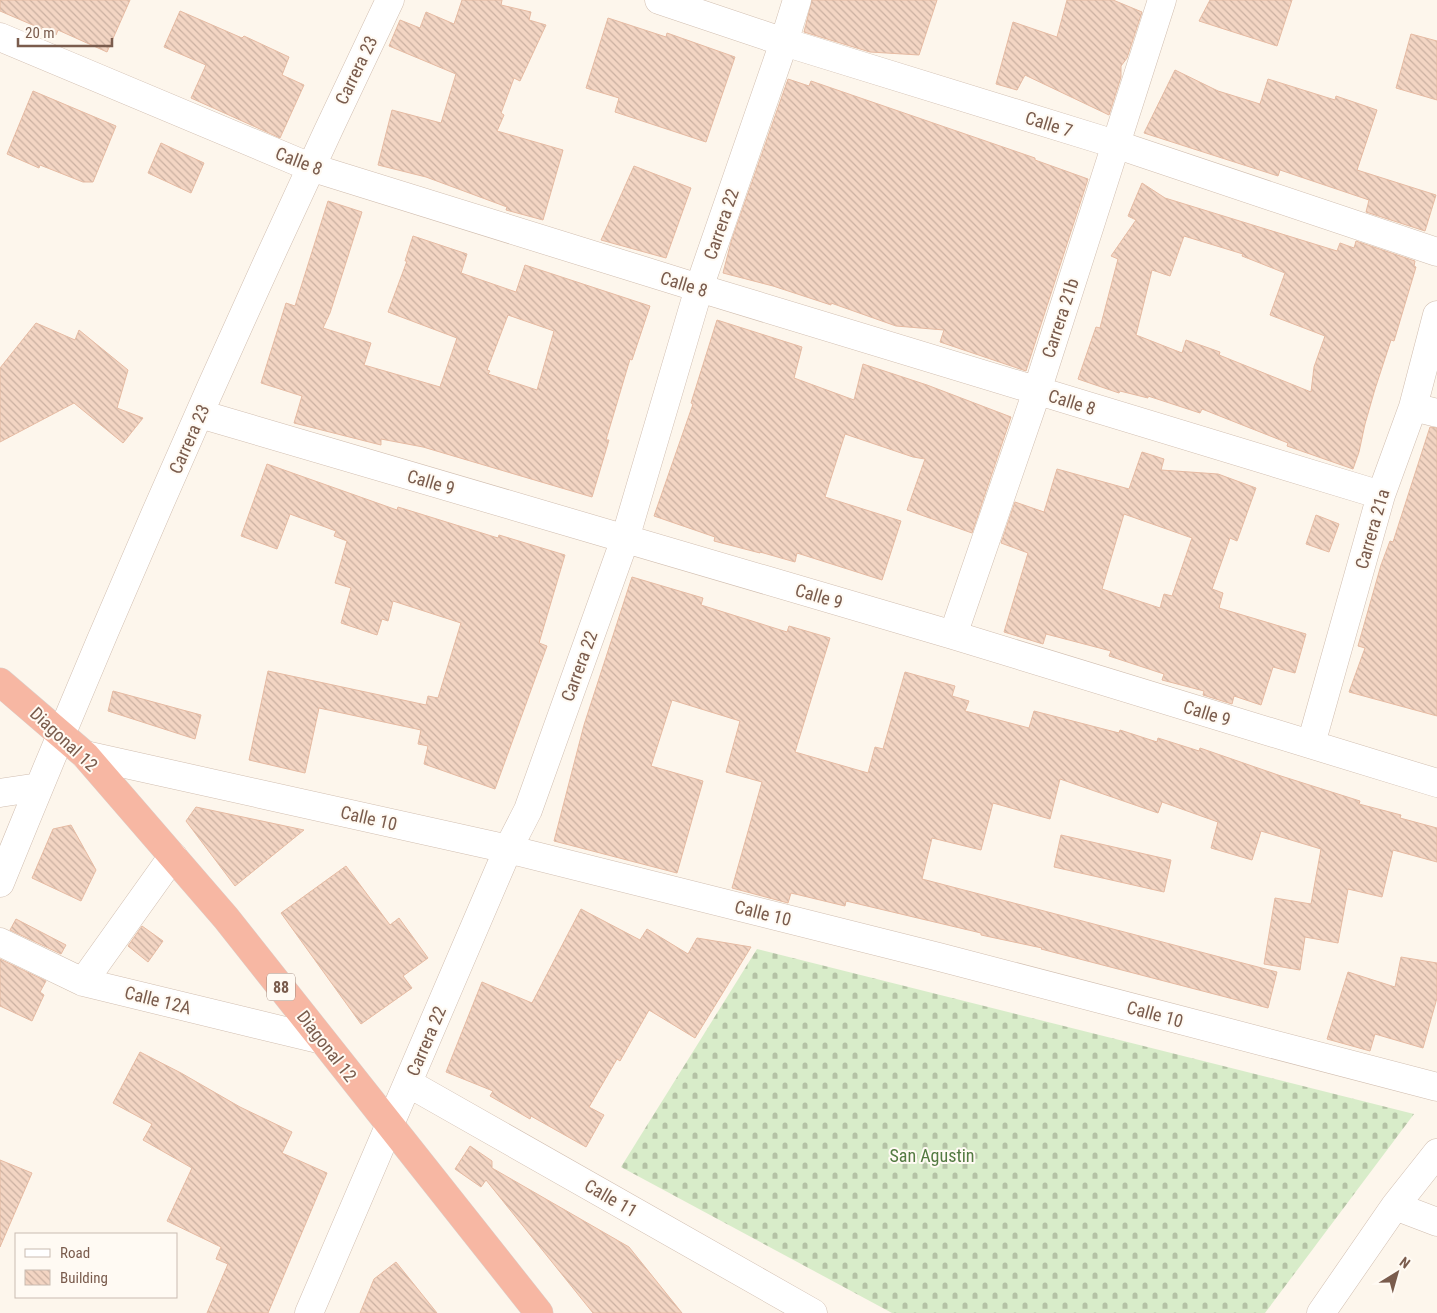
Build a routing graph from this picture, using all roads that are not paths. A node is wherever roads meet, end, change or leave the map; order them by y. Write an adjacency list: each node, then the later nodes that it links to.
1 (390, 0): 8 (street, Carrera 23)
2 (660, 0): 6 (street, Calle 7)
3 (797, 0): 6 (street, Carrera 22)
4 (1162, 0): 7 (street, Carrera 21b)
5 (0, 37): 8 (street, Calle 8)
6 (784, 42): 7 (street, Calle 7); 10 (street, Carrera 22)
7 (1115, 144): 9 (street, Calle 7); 12 (street, Carrera 21b)
8 (310, 166): 10 (street, Calle 8); 14 (street, Carrera 23)
9 (1437, 252)
10 (699, 288): 12 (street, Calle 8); 16 (street, Carrera 22)
11 (1437, 314): 13 (street, Carrera 21a)
12 (1036, 391): 15 (street, Calle 8); 17 (street, Carrera 21b)
13 (1425, 410): 15 (street, Carrera 21a)
14 (200, 414): 16 (street, Calle 9); 19 (street, Carrera 23)
15 (1381, 495): 20 (street, Carrera 21a)
16 (625, 539): 17 (street, Calle 9); 25 (street, Carrera 22)
17 (953, 635): 20 (street, Calle 9)
18 (0, 682): 19 (highway, Diagonal 12 / 88)
19 (61, 734): 21 (highway, Diagonal 12 / 88); 23 (street, Carrera 23)
20 (1311, 744): 22 (street, Calle 9)
21 (85, 755): 25 (street, Calle 10); 26 (highway, Diagonal 12 / 88)
22 (1437, 783)
23 (39, 787): 24 (street); 27 (street, Carrera 23)
24 (0, 792)
25 (508, 849): 31 (street, Carrera 22); 32 (street, Calle 10)
26 (173, 856): 29 (street); 30 (highway, Diagonal 12 / 88)
27 (0, 884)
28 (0, 942): 29 (street, Calle 12A)
29 (83, 982): 30 (street, Calle 12A)
30 (322, 1040): 33 (highway, Diagonal 12 / 88)
31 (408, 1083): 33 (street, Carrera 22); 39 (street, Calle 11)
32 (1437, 1087)
33 (390, 1126): 37 (street, Carrera 22); 38 (highway, Diagonal 12 / 88)
34 (1437, 1153): 35 (street)
35 (1395, 1206): 36 (street); 40 (street)
36 (1437, 1222)
37 (309, 1313)
38 (539, 1313)
39 (813, 1313)
40 (1321, 1313)

